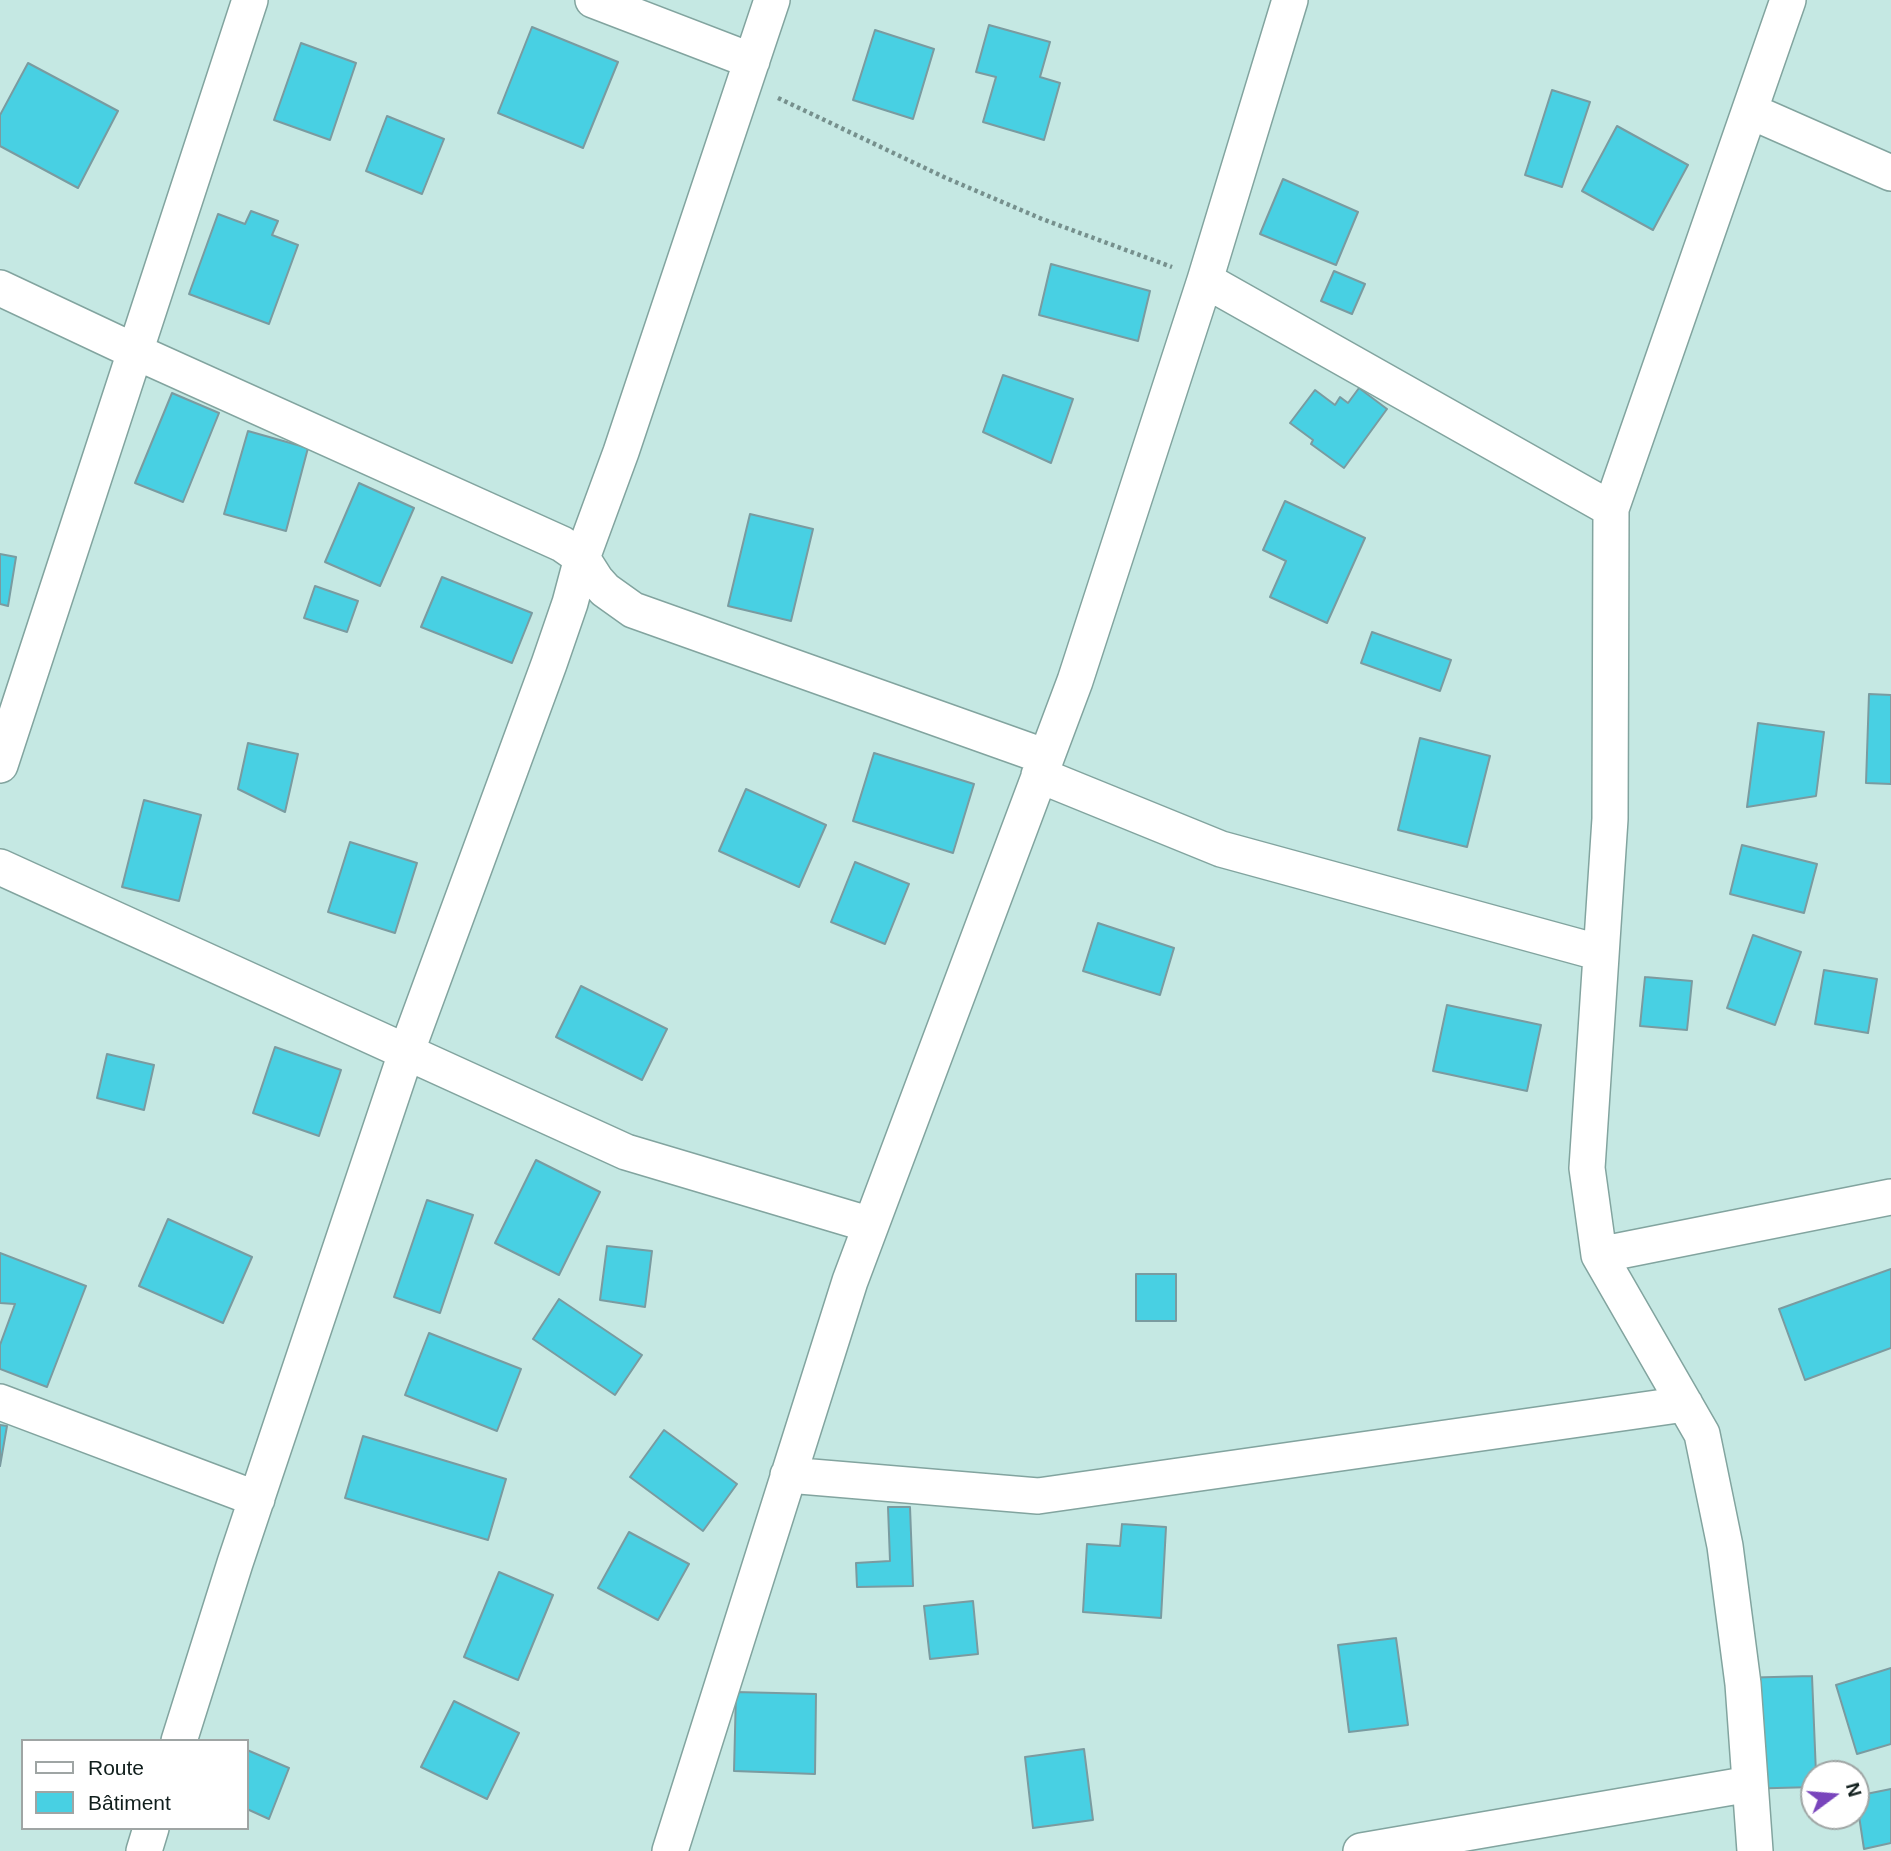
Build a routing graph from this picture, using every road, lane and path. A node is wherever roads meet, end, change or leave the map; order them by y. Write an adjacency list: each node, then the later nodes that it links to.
1 (250, 0): 11 (street)
2 (593, 0): 6 (street)
3 (772, 0): 6 (street)
4 (1290, 0): 9 (street)
5 (1788, 0): 7 (street)
6 (749, 72): 9 (path); 13 (street)
7 (1750, 111): 8 (street); 12 (street)
8 (1891, 173)
9 (1205, 280): 12 (street); 15 (street)
10 (0, 288): 11 (street)
11 (134, 351): 13 (street); 14 (street)
12 (1611, 509): 17 (street)
13 (582, 558): 15 (street); 18 (street)
14 (0, 765)
15 (1043, 766): 17 (street); 20 (street)
16 (0, 867): 18 (street)
17 (1601, 953): 21 (street)
18 (406, 1053): 20 (street); 25 (street)
19 (1891, 1197): 21 (street)
20 (871, 1225): 24 (street)
21 (1599, 1255): 23 (street)
22 (0, 1402): 25 (street)
23 (1685, 1404): 24 (street); 27 (street)
24 (788, 1475): 30 (street)
25 (257, 1499): 26 (street)
26 (180, 1739)
27 (1750, 1784): 31 (street); 32 (street)
28 (151, 1830): 29 (street)
29 (144, 1851)
30 (670, 1851)
31 (1361, 1851)
32 (1755, 1851)

